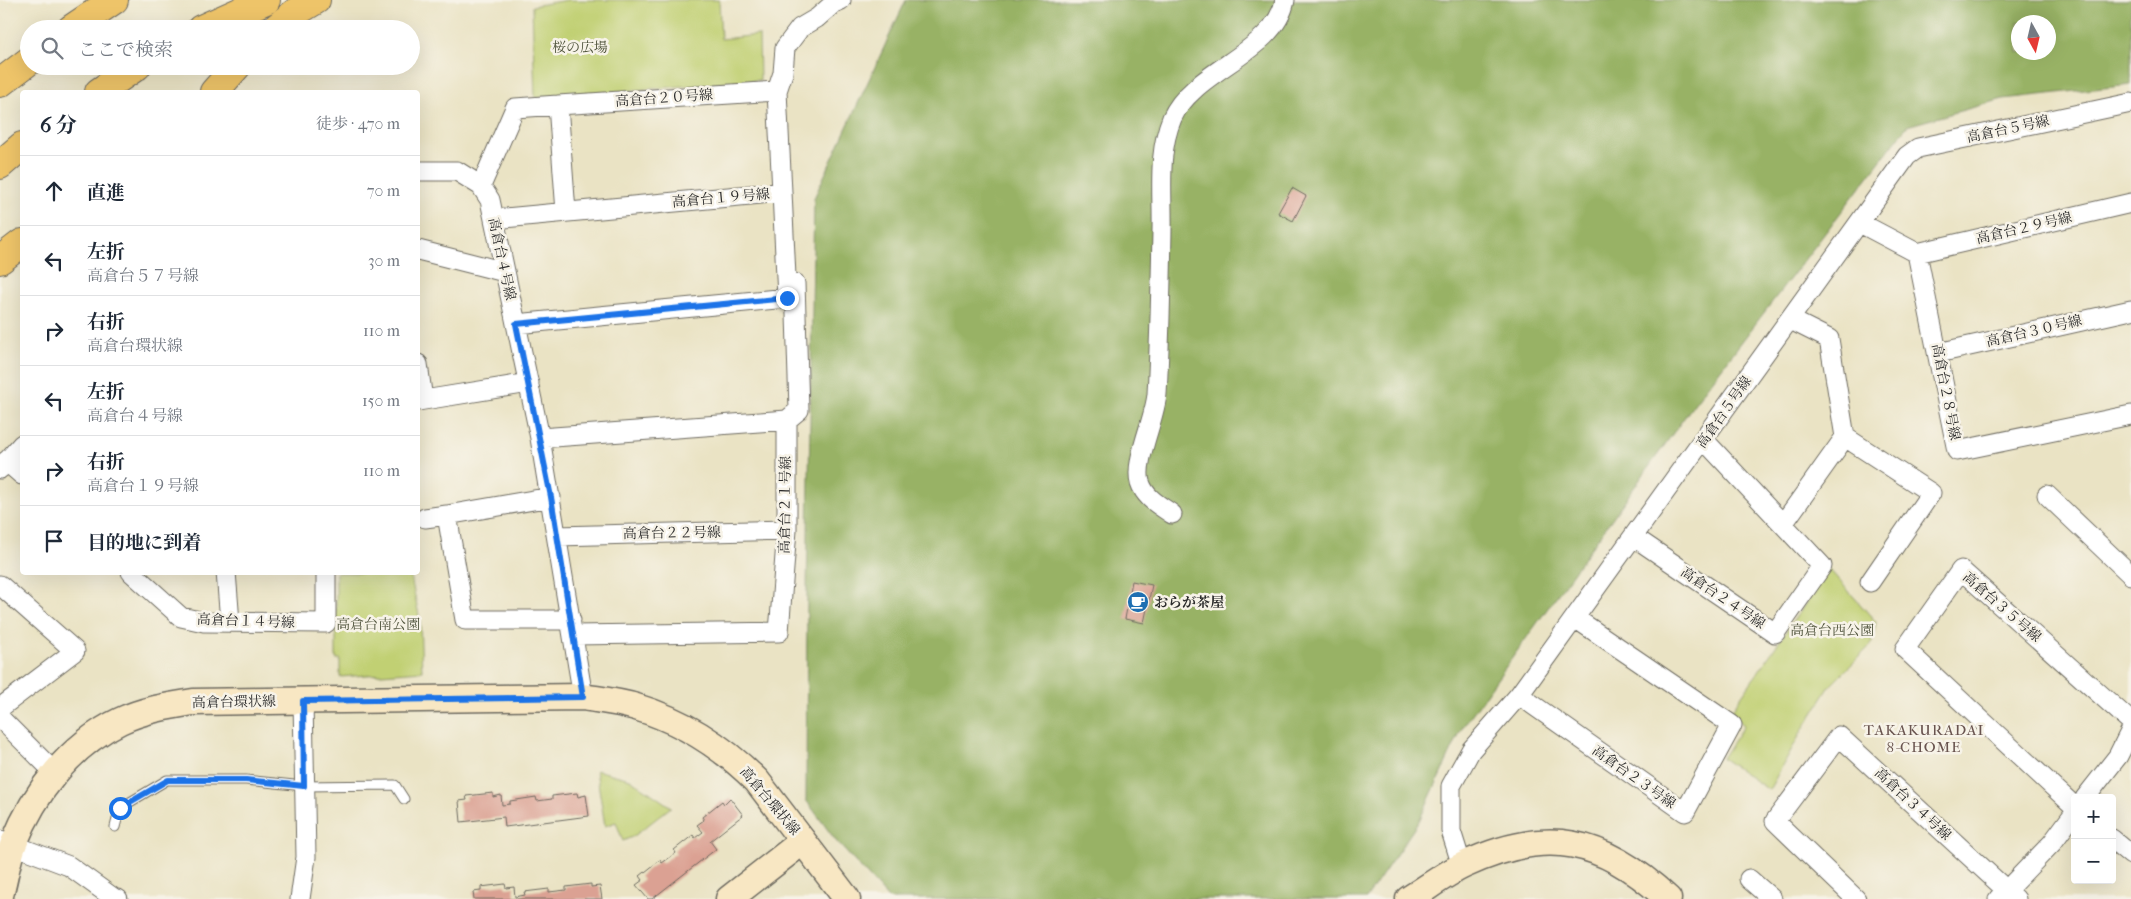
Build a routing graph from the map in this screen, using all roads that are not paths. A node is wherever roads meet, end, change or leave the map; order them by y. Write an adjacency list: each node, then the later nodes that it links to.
1 (114, 0): 7 (highway)
2 (229, 0): 8 (highway)
3 (266, 0): 9 (highway)
4 (316, 0): 10 (highway)
5 (841, 0): 17 (street)
6 (1285, 0): 51 (street)
7 (84, 20)
8 (200, 20)
9 (221, 20)
10 (286, 20)
11 (20, 68): 14 (highway)
12 (124, 75): 15 (highway)
13 (229, 75): 16 (highway)
14 (0, 84)
15 (102, 90)
16 (216, 90)
17 (777, 91): 19 (street, 高倉台２０号線); 24 (street)
18 (2131, 103): 28 (street, 高倉台５号線)
19 (558, 106): 23 (street, 高倉台２０号線); 26 (street)
20 (20, 148): 21 (highway)
21 (0, 165)
22 (420, 171): 23 (street)
23 (481, 186): 27 (street, 高倉台４号線)
24 (782, 192): 26 (street, 高倉台１９号線); 33 (street, 高倉台１９号線)
25 (2131, 203): 31 (street, 高倉台２９号線)
26 (566, 212): 27 (street, 高倉台１９号線)
27 (494, 219): 34 (street, 高倉台４号線)
28 (1860, 223): 31 (street); 36 (street, 高倉台５号線)
29 (20, 245): 32 (highway)
30 (420, 251): 34 (street)
31 (1917, 252): 38 (street, 高倉台２８号線)
32 (0, 260)
33 (785, 265): 37 (street, 高倉台１９号線); 42 (street)
34 (505, 272): 37 (street, 高倉台４号線)
35 (2131, 310): 38 (street, 高倉台３０号線)
36 (1790, 320): 43 (street); 45 (street, 高倉台５号線)
37 (516, 324): 39 (street, 高倉台４号線)
38 (1938, 353): 41 (street, 高倉台２８号線)
39 (529, 383): 40 (street); 44 (street, 高倉台４号線)
40 (420, 400)
41 (2131, 415)
42 (787, 420): 44 (street); 55 (street, 高倉台２１号線)
43 (1845, 437): 54 (street); 62 (street)
44 (540, 438): 50 (street, 高倉台４号線)
45 (1704, 440): 54 (street, 高倉台２４号線); 57 (street, 高倉台５号線)
46 (20, 446): 47 (street)
47 (3, 465): 48 (street)
48 (20, 475)
49 (2047, 495): 61 (street)
50 (551, 497): 52 (street); 56 (street, 高倉台４号線)
51 (1172, 514)
52 (447, 515): 53 (street); 66 (street)
53 (425, 518)
54 (1783, 524): 57 (street, 高倉台２４号線)
55 (787, 530): 56 (street, 高倉台２２号線); 66 (street, 高倉台２１号線)
56 (558, 536): 66 (street, 高倉台４号線)
57 (1634, 537): 64 (street, 高倉台５号線)
58 (135, 575): 65 (street, 高倉台１４号線)
59 (226, 575): 65 (street)
60 (326, 575): 65 (street, 高倉台１４号線)
61 (2131, 575)
62 (1870, 582)
63 (0, 585): 70 (street)
64 (1575, 618): 67 (street, 高倉台５号線); 67 (street, 高倉台２３号線)
65 (230, 622)
66 (573, 628): 68 (street, 高倉台４号線)
67 (1519, 695): 85 (street, 高倉台５号線)
68 (583, 697): 69 (street, 高倉台環状線); 81 (street, 高倉台環状線)
69 (303, 701): 75 (street); 83 (street, 高倉台環状線)
70 (0, 708)
71 (0, 718): 74 (street)
72 (2131, 722): 78 (street, 高倉台３５号線)
73 (2131, 730): 76 (street)
74 (46, 764)
75 (304, 786): 77 (lane); 80 (lane); 91 (street)
76 (2088, 794)
77 (404, 799)
78 (2071, 803)
79 (2071, 817): 88 (street)
80 (115, 827)
81 (803, 841): 92 (street); 93 (street, 高倉台環状線)
82 (2116, 842): 84 (street)
83 (8, 846): 87 (street, 高倉台環状線); 90 (street)
84 (2131, 855)
85 (1462, 866): 94 (street); 95 (street)
86 (1749, 879): 96 (street)
87 (2, 887)
88 (2007, 896): 89 (street, 高倉台３４号線)
89 (1853, 898)
90 (118, 899)
91 (300, 899)
92 (729, 899)
93 (847, 899)
94 (1409, 899)
95 (1668, 899)
96 (1772, 899)

